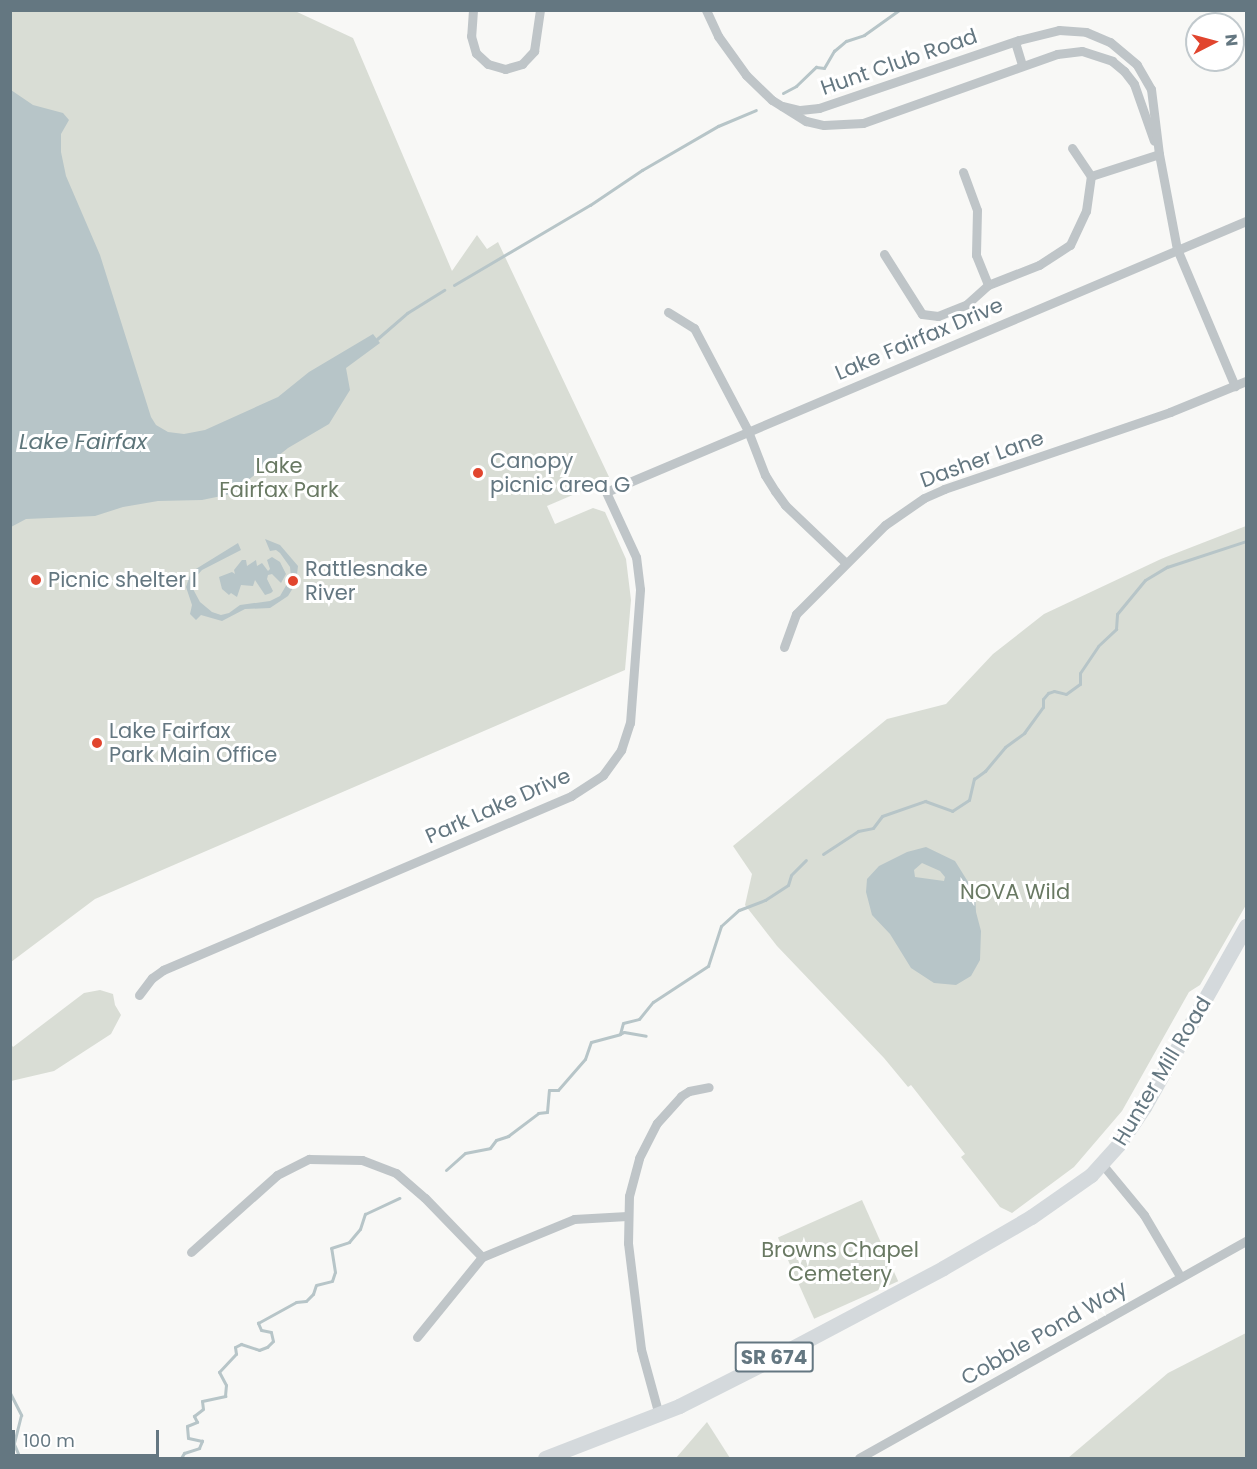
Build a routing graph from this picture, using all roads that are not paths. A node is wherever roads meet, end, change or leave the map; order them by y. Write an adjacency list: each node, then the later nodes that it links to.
1 (473, 10): 2 (street)
2 (540, 10)
3 (706, 10): 6 (street, Hunt Club Road)
4 (1015, 42): 5 (street); 6 (street, Hunt Club Road); 8 (street, Hunt Club Road)
5 (1022, 65): 6 (street, Hunt Club Road); 8 (street, Hunt Club Road)
6 (782, 106)
7 (1072, 148): 10 (street)
8 (1159, 154): 10 (street); 12 (street, Hunt Club Road)
9 (963, 172): 14 (street)
10 (1091, 176): 14 (street)
11 (1246, 221): 12 (street, Lake Fairfax Drive)
12 (1177, 249): 17 (street, Hunt Club Road); 18 (street, Lake Fairfax Drive)
13 (884, 254): 14 (street)
14 (988, 285)
15 (669, 312): 18 (street)
16 (1246, 381): 17 (street, Dasher Lane)
17 (1235, 386): 20 (street, Dasher Lane)
18 (748, 431): 19 (street, Lake Fairfax Drive); 20 (street)
19 (606, 492): 23 (street, Park Lake Drive)
20 (846, 563): 21 (street, Dasher Lane)
21 (784, 647)
22 (1246, 926): 25 (main road, Hunter Mill Road / SR 674)
23 (139, 994)
24 (709, 1087): 26 (street)
25 (1102, 1164): 30 (street); 32 (main road, Hunter Mill Road / SR 674)
26 (627, 1216): 29 (street); 32 (street)
27 (1246, 1241): 30 (street, Cobble Pond Way)
28 (191, 1252): 29 (street)
29 (482, 1257): 31 (street)
30 (1180, 1276): 34 (street, Cobble Pond Way)
31 (417, 1337)
32 (659, 1415): 33 (main road, Hunter Mill Road / SR 674)
33 (545, 1458)
34 (860, 1458)

